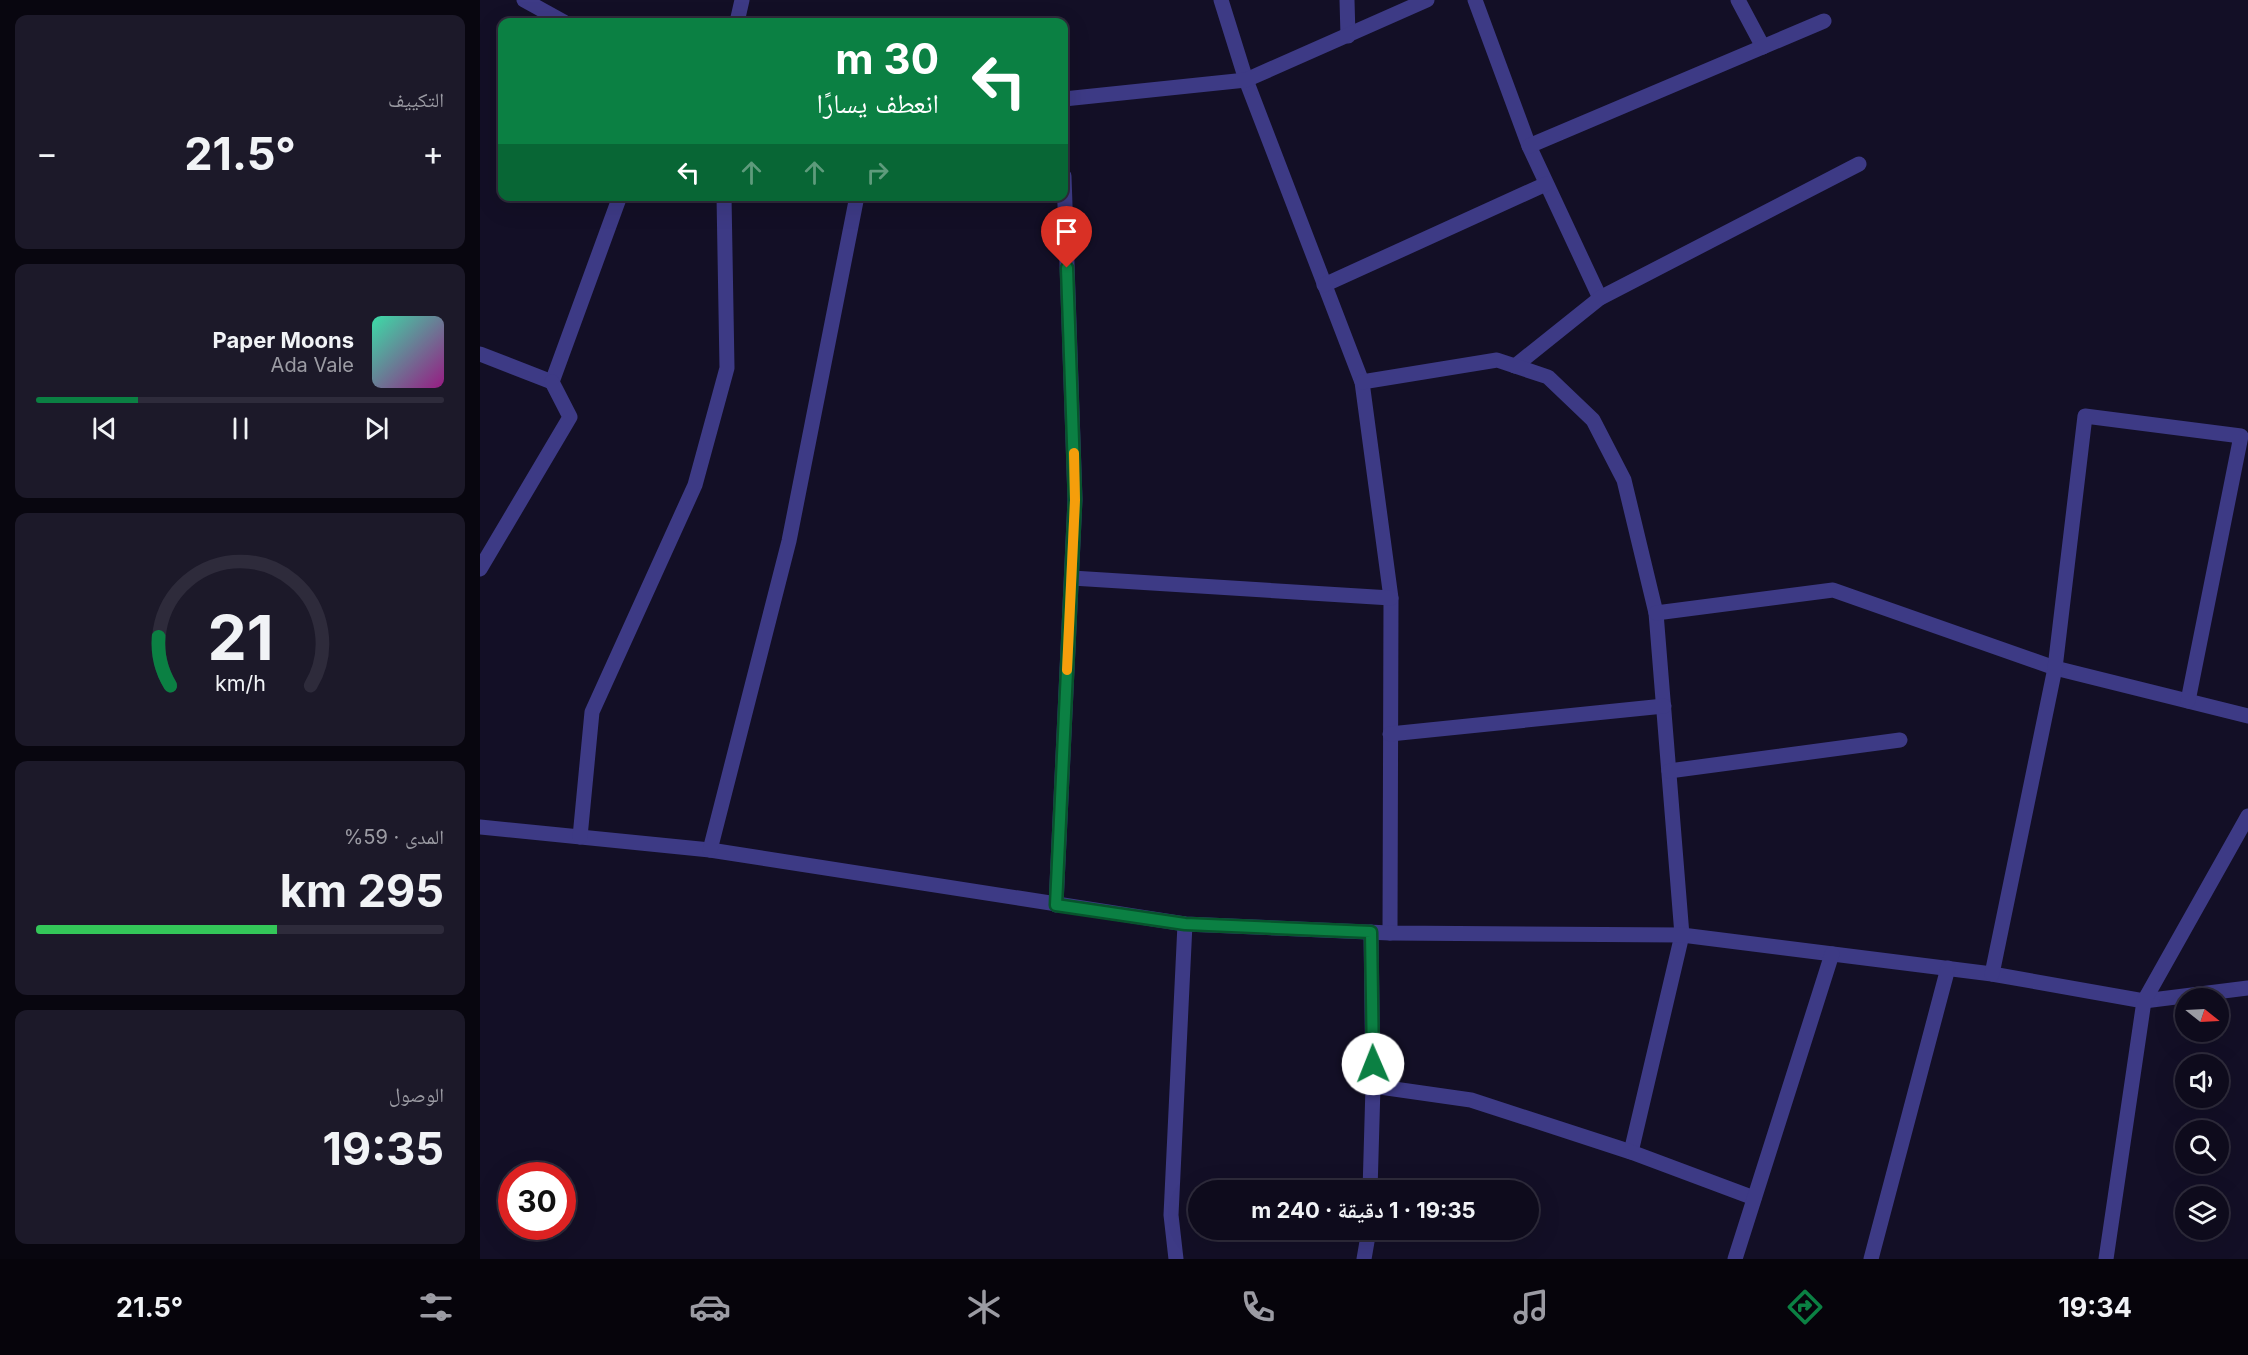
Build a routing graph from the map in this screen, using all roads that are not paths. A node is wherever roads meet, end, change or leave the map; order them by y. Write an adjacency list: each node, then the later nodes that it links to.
1 (525, 0): 8 (street)
2 (742, 0): 9 (street)
3 (1221, 0): 13 (street)
4 (1347, 0): 11 (street)
5 (1427, 0): 11 (street)
6 (1475, 0): 15 (street)
7 (1738, 0): 12 (street)
8 (557, 18)
9 (738, 18)
10 (1824, 21): 12 (street)
11 (1348, 36): 13 (street)
12 (1763, 47): 15 (street)
13 (1246, 80): 14 (street); 22 (street)
14 (1068, 99)
15 (1529, 146): 17 (street)
16 (1859, 164): 23 (street)
17 (1546, 184): 22 (street); 23 (street)
18 (618, 201): 26 (street)
19 (724, 201): 41 (street)
20 (856, 201): 42 (street)
21 (1065, 201): 29 (street)
22 (1324, 285): 27 (street)
23 (1600, 298): 25 (street)
24 (480, 354): 26 (street)
25 (1515, 366): 27 (street); 31 (street)
26 (552, 382): 28 (street)
27 (1362, 382): 30 (street)
28 (480, 569)
29 (1072, 578): 30 (street); 43 (street)
30 (1390, 598): 36 (street)
31 (1656, 613): 32 (street); 34 (street)
32 (2055, 668): 33 (street); 33 (street); 50 (street)
33 (2188, 701): 35 (street)
34 (1664, 706): 36 (street); 38 (street)
35 (2248, 716)
36 (1390, 734): 46 (street)
37 (1900, 740): 38 (street)
38 (1669, 771): 47 (street)
39 (2248, 816): 52 (street)
40 (480, 827): 41 (street)
41 (580, 837): 42 (street)
42 (710, 850): 43 (street)
43 (1056, 905): 44 (street)
44 (1185, 924): 45 (street); 58 (street)
45 (1371, 932): 46 (street); 53 (street)
46 (1390, 933): 47 (street)
47 (1682, 935): 48 (street); 54 (street)
48 (1832, 954): 49 (street); 56 (street)
49 (1948, 968): 50 (street); 61 (street)
50 (1992, 974): 52 (street)
51 (2248, 988): 52 (street)
52 (2144, 1001): 62 (street)
53 (1373, 1086): 54 (street); 55 (street)
54 (1631, 1152): 56 (street)
55 (1370, 1180)
56 (1754, 1198): 60 (street)
57 (1367, 1240): 59 (street)
58 (1176, 1259)
59 (1364, 1259)
60 (1735, 1259)
61 (1871, 1259)
62 (2106, 1259)

